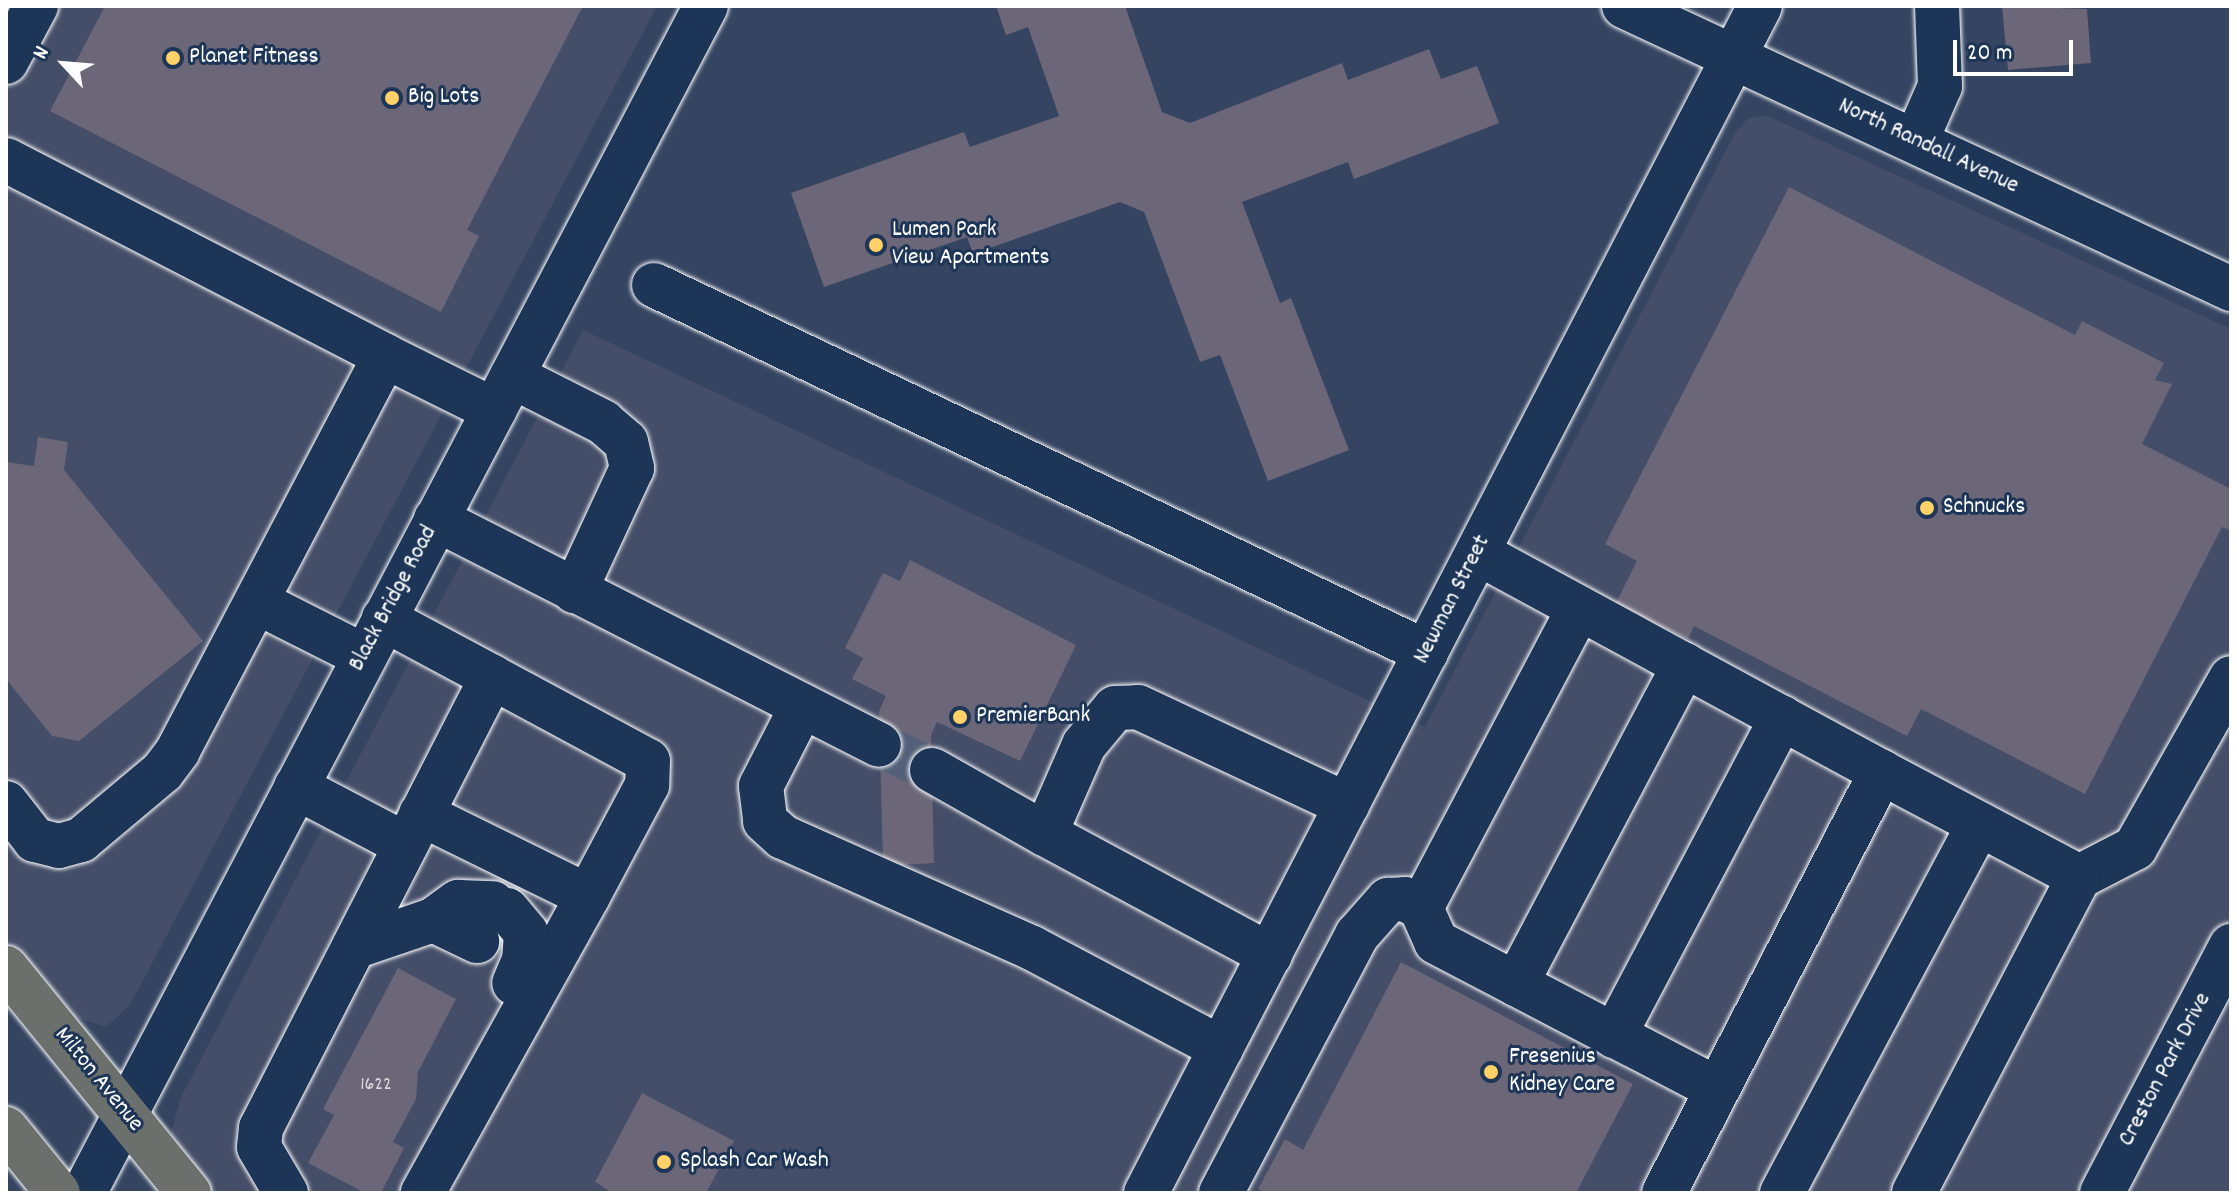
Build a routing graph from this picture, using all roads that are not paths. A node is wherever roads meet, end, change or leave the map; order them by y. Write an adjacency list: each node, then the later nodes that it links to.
1 (36, 6): 7 (street)
2 (706, 6): 13 (street, Black Bridge Road)
3 (1624, 6): 6 (street, North Randall Avenue)
4 (1760, 6): 6 (street, Newman Street)
5 (1937, 6): 8 (street)
6 (1734, 56): 8 (street, North Randall Avenue); 15 (street, Newman Street)
7 (6, 62)
8 (1916, 141): 11 (street, North Randall Avenue)
9 (6, 160): 12 (street)
10 (654, 285): 20 (street)
11 (2231, 289)
12 (385, 356): 13 (street); 17 (street)
13 (503, 393): 14 (street, Black Bridge Road); 16 (street)
14 (436, 519): 16 (street); 19 (street, Black Bridge Road)
15 (1478, 553): 18 (street); 20 (street, Newman Street)
16 (575, 591): 24 (street)
17 (257, 602): 19 (street); 30 (street)
18 (1579, 608): 21 (street); 38 (street)
19 (374, 638): 22 (street); 29 (street, Black Bridge Road)
20 (1426, 652): 31 (street, Newman Street)
21 (1684, 665): 25 (street); 44 (street)
22 (492, 677): 33 (street); 36 (street)
23 (2231, 678): 35 (street)
24 (802, 706): 26 (street); 47 (street)
25 (1782, 718): 28 (street); 46 (street)
26 (879, 745)
27 (932, 770): 34 (street)
28 (1881, 772): 32 (street); 48 (street)
29 (296, 787): 33 (street); 49 (street, Black Bridge Road)
30 (6, 803)
31 (1347, 805): 34 (street); 37 (street, Newman Street)
32 (1979, 824): 35 (street); 59 (street)
33 (414, 830): 36 (street); 41 (street)
34 (1045, 834): 42 (street)
35 (2079, 877): 60 (street)
36 (588, 896): 45 (street)
37 (1297, 901): 39 (street); 42 (street, Newman Street)
38 (1421, 908): 39 (street); 44 (street)
39 (1357, 935): 57 (street)
40 (2231, 946): 61 (street, Creston Park Drive)
41 (354, 947): 45 (street); 54 (street)
42 (1270, 955): 47 (street, Newman Street)
43 (6, 968): 49 (main road, Milton Avenue)
44 (1516, 984): 46 (street)
45 (521, 995): 55 (street)
46 (1614, 1036): 48 (street)
47 (1221, 1048): 56 (street, Newman Street)
48 (1717, 1089): 58 (street)
49 (125, 1113): 52 (street, Black Bridge Road); 53 (main road, Milton Avenue)
50 (6, 1129): 51 (main road)
51 (58, 1193)
52 (84, 1193)
53 (189, 1193)
54 (286, 1193)
55 (423, 1193)
56 (1146, 1193)
57 (1221, 1193)
58 (1664, 1193)
59 (1782, 1193)
60 (1914, 1193)
61 (2102, 1193)

